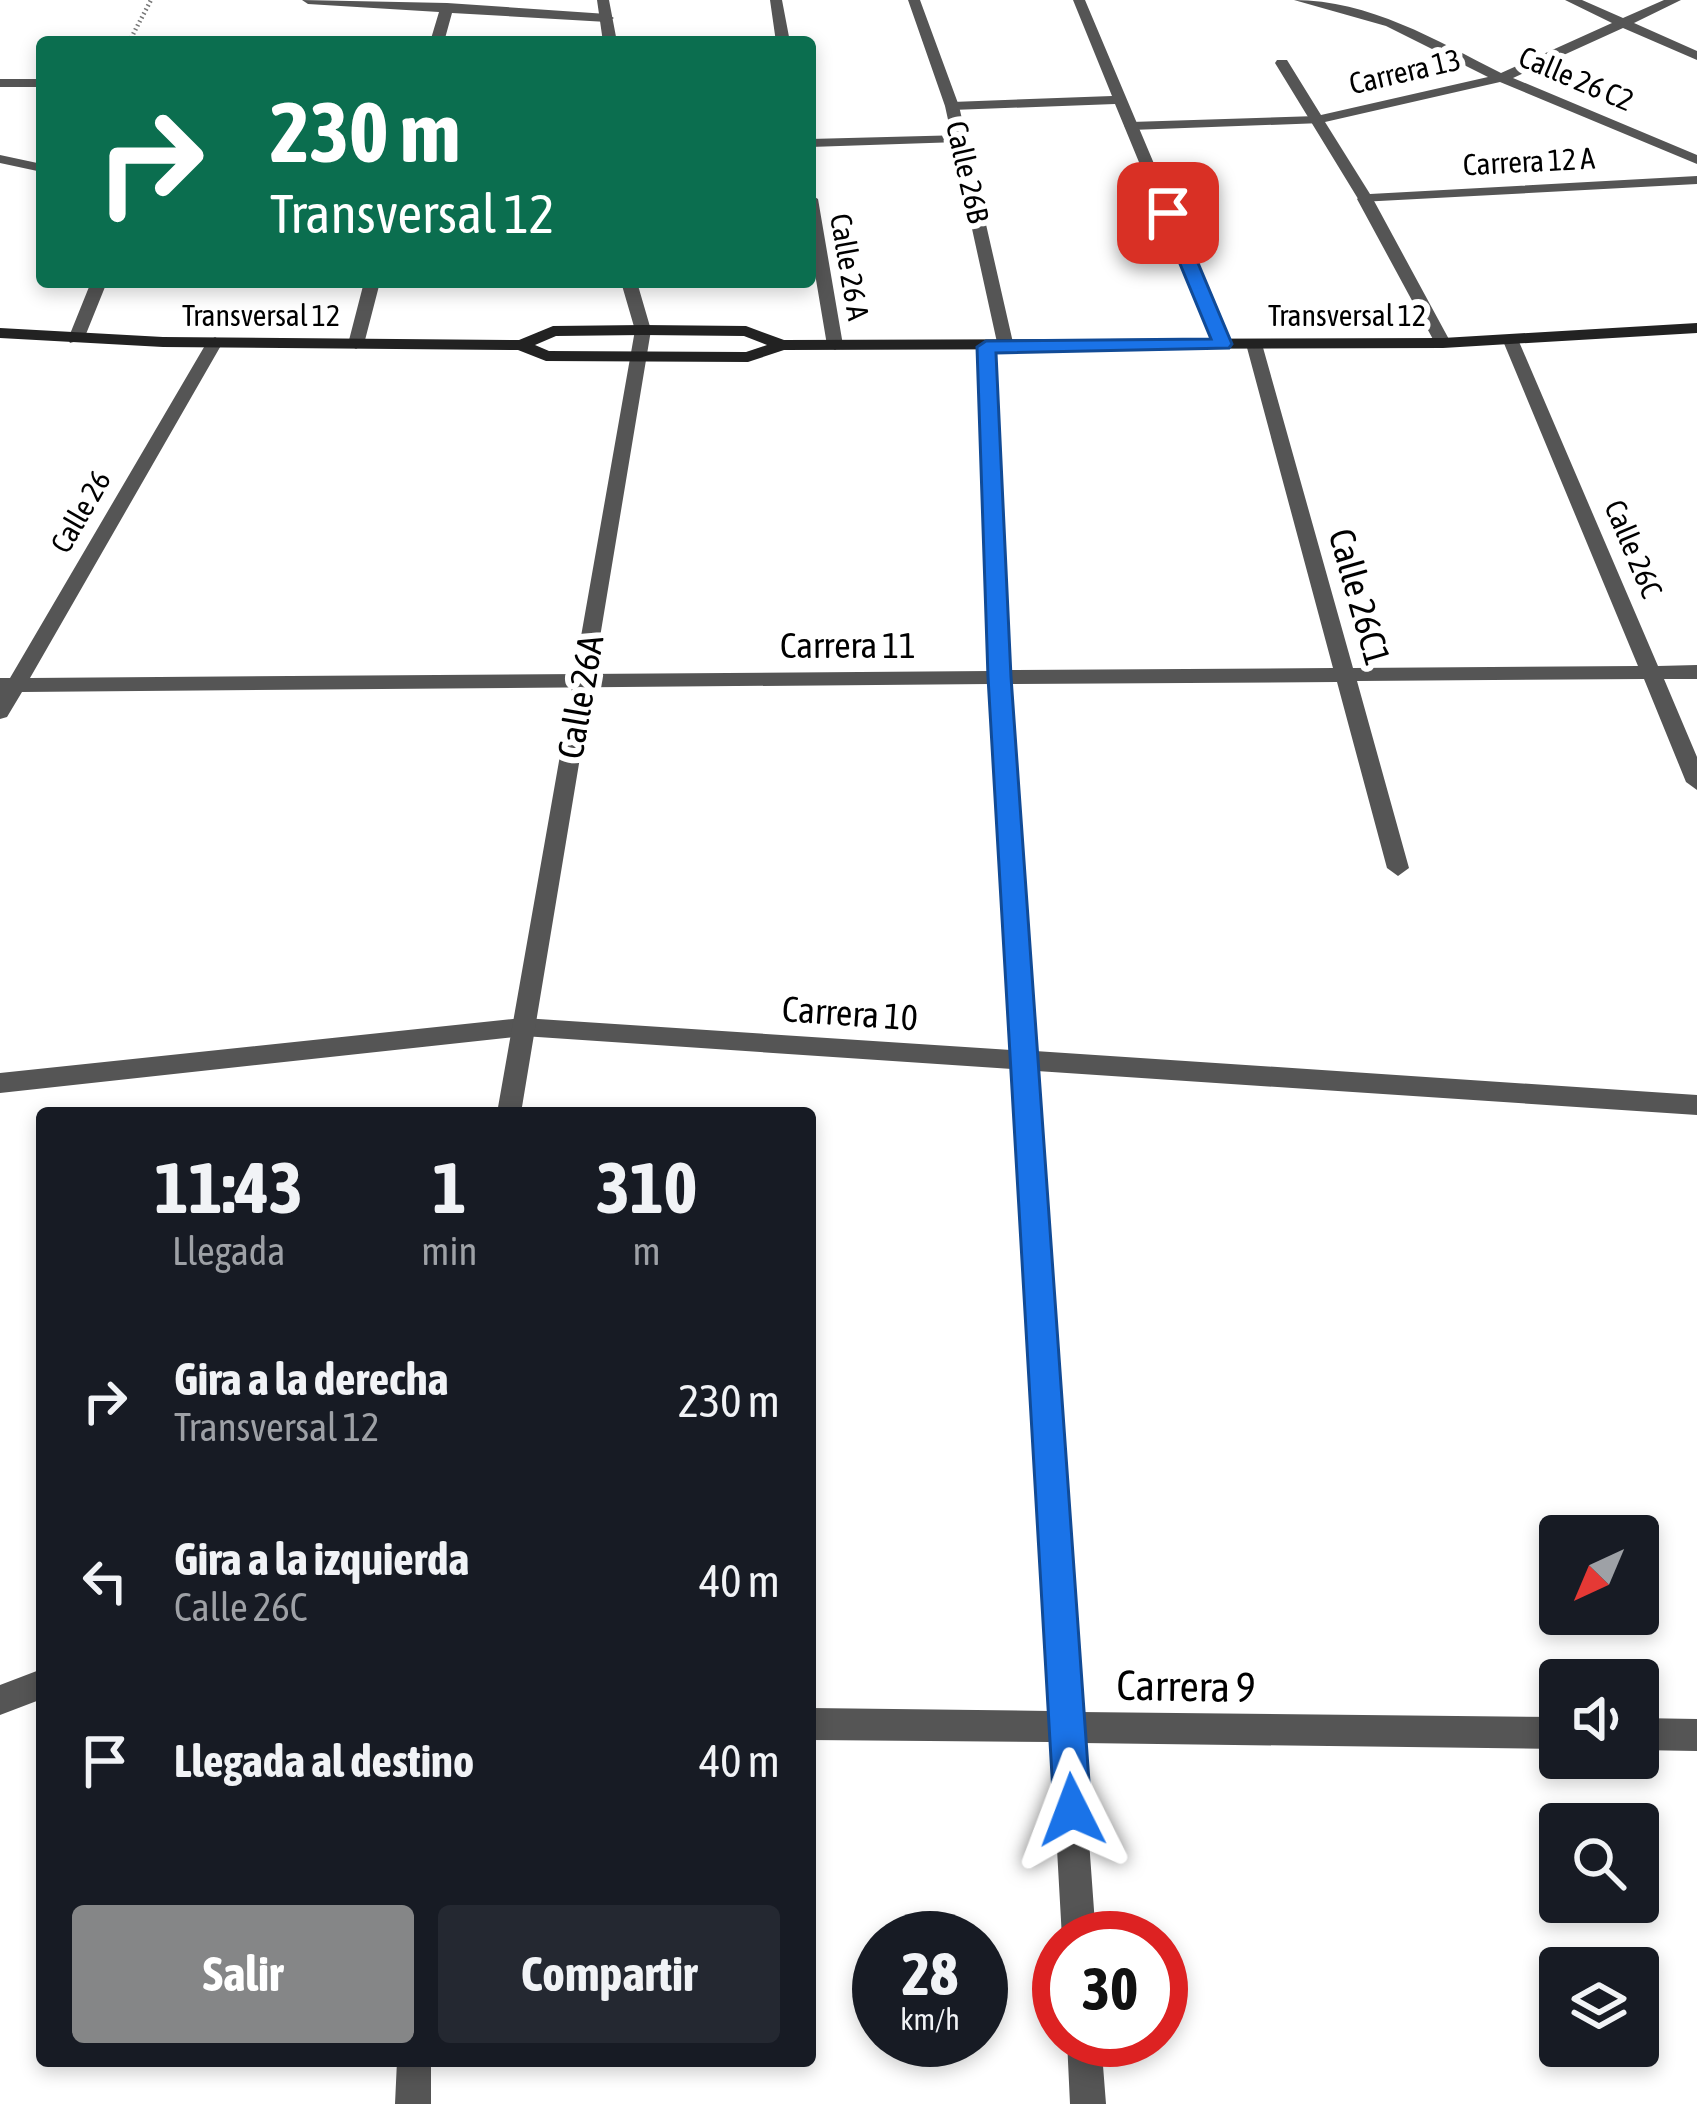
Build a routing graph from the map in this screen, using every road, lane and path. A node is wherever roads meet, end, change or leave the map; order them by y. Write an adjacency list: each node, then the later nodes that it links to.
1 (151, 0): 13 (path)
2 (308, 0): 10 (street)
3 (603, 0): 11 (street)
4 (776, 0): 16 (street)
5 (914, 0): 23 (street, Calle 26B)
6 (1079, 0): 22 (street)
7 (1300, 0): 19 (street, Calle 26 C2)
8 (1571, 0): 12 (street)
9 (1675, 0): 12 (street, Carrera 13)
10 (447, 8): 11 (street); 14 (street)
11 (607, 18): 15 (street)
12 (1622, 22): 17 (street); 19 (street, Carrera 13)
13 (132, 36)
14 (439, 36)
15 (609, 36)
16 (782, 36)
17 (1697, 56)
18 (1282, 63): 24 (street)
19 (1501, 78): 24 (street, Carrera 13); 29 (street, Calle 26 C2)
20 (0, 82): 21 (street)
21 (36, 83)
22 (1121, 100): 23 (street); 25 (street)
23 (952, 106): 26 (street, Calle 26B)
24 (1317, 120): 25 (street, Carrera 13); 32 (street)
25 (1131, 126): 45 (street)
26 (959, 138): 27 (street); 50 (street, Calle 26B)
27 (816, 143)
28 (0, 159): 30 (street)
29 (1697, 160)
30 (36, 167)
31 (1697, 180): 32 (street, Carrera 12 A)
32 (1365, 199): 43 (street)
33 (816, 233): 49 (street, Calle 26 A)
34 (97, 288): 40 (street)
35 (370, 288): 44 (street)
36 (630, 288): 38 (street, Calle 26A)
37 (1697, 328): 41 (main road, Transversal 12)
38 (643, 330): 47 (main road, Transversal 12); 48 (main road, Transversal 12); 51 (street, Calle 26A)
39 (0, 333): 40 (main road, Transversal 12)
40 (76, 339): 42 (main road, Transversal 12)
41 (1511, 341): 43 (main road, Transversal 12); 53 (street, Calle 26C)
42 (214, 342): 44 (main road, Transversal 12); 57 (street, Calle 26)
43 (1443, 343): 46 (main road, Transversal 12)
44 (356, 344): 47 (main road, Transversal 12)
45 (1222, 344): 46 (main road, Transversal 12); 50 (main road, Transversal 12)
46 (1254, 344): 54 (street, Calle 26C1)
47 (521, 345): 51 (main road, Transversal 12)
48 (782, 345): 49 (main road, Transversal 12); 51 (main road, Transversal 12)
49 (836, 345): 50 (main road, Transversal 12)
50 (996, 347): 55 (street, Calle 26B)
51 (639, 357): 56 (street, Calle 26A)
52 (1697, 672): 53 (street, Carrera 11)
53 (1654, 673): 54 (street, Carrera 11); 59 (street, Calle 26C)
54 (1348, 675): 55 (street, Carrera 11); 60 (street, Calle 26C1)
55 (1000, 677): 56 (street, Carrera 11); 62 (street, Calle 26B)
56 (583, 680): 57 (street, Carrera 11); 61 (street, Calle 26A)
57 (8, 685): 58 (street, Calle 26)
58 (0, 712)
59 (1697, 782)
60 (1398, 868)
61 (523, 1027): 62 (street, Carrera 10); 63 (street, Carrera 10); 65 (street, Calle 26A)
62 (1023, 1061): 64 (street, Carrera 10); 69 (street, Calle 26B)
63 (0, 1082)
64 (1697, 1105)
65 (510, 1107)
66 (36, 1686): 67 (street)
67 (0, 1700)
68 (816, 1724): 69 (street, Carrera 9)
69 (1068, 1726): 70 (street, Carrera 9); 73 (street, Calle 26B)
70 (1539, 1733)
71 (1659, 1735): 72 (street)
72 (1697, 1736)
73 (1078, 1911)
74 (414, 2067): 76 (street)
75 (1086, 2067): 77 (street)
76 (413, 2104)
77 (1088, 2104)

